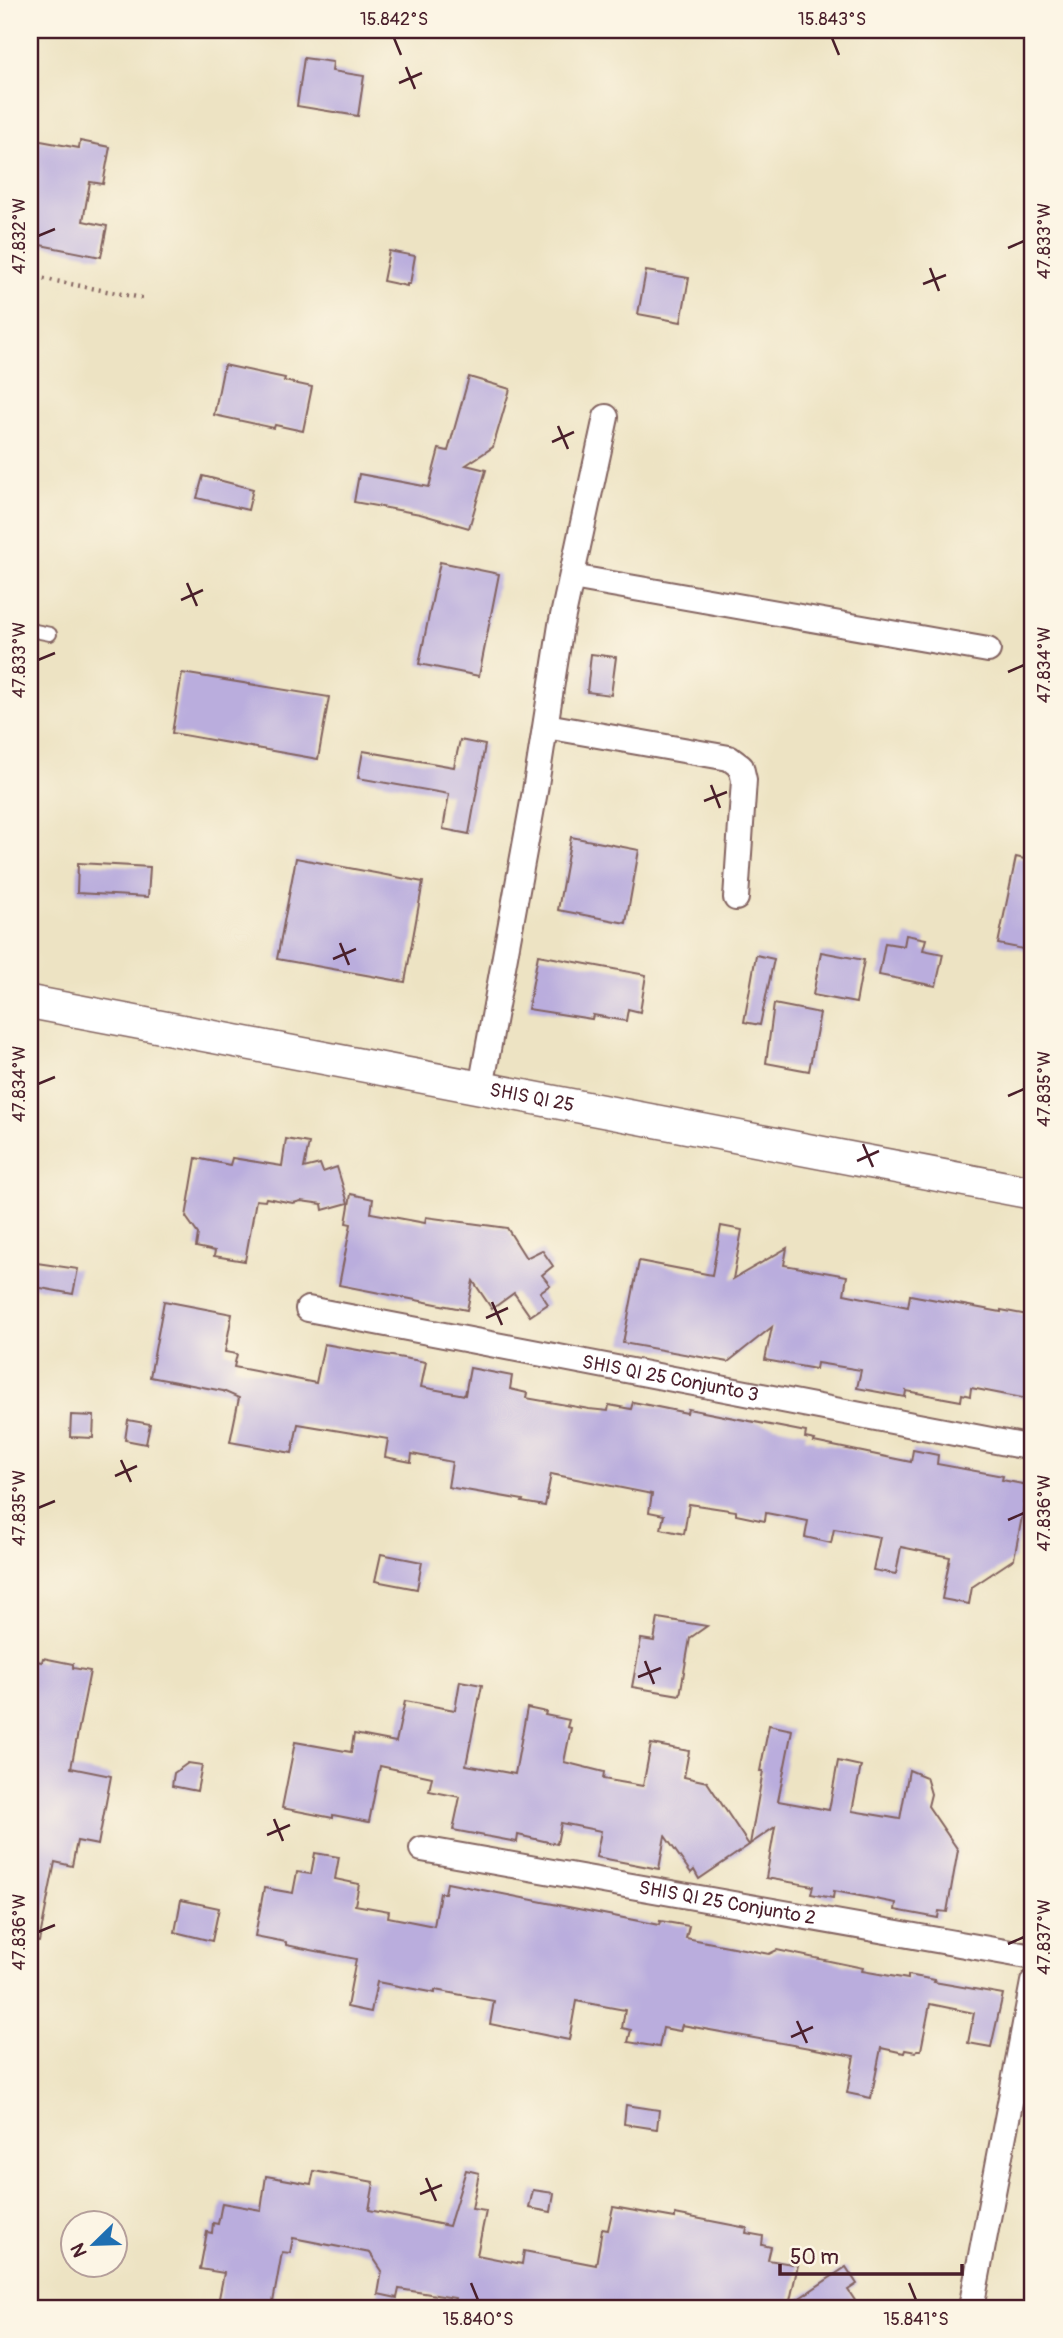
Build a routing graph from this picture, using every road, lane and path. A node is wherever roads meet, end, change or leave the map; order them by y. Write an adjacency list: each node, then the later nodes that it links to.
1 (30, 276): 2 (path)
2 (142, 298)
3 (606, 417): 4 (street)
4 (572, 577): 7 (street); 8 (street)
5 (30, 630): 6 (lane)
6 (50, 634)
7 (988, 650)
8 (545, 726): 9 (street); 11 (street)
9 (736, 898)
10 (30, 1002): 11 (street, SHIS QI 25)
11 (481, 1088): 12 (street, SHIS QI 25)
12 (1033, 1192)
13 (309, 1308): 14 (street, SHIS QI 25 Conjunto 3)
14 (1033, 1448)
15 (422, 1849): 16 (street, SHIS QI 25 Conjunto 2)
16 (1033, 1957)
17 (1033, 1982): 18 (street)
18 (971, 2308)

